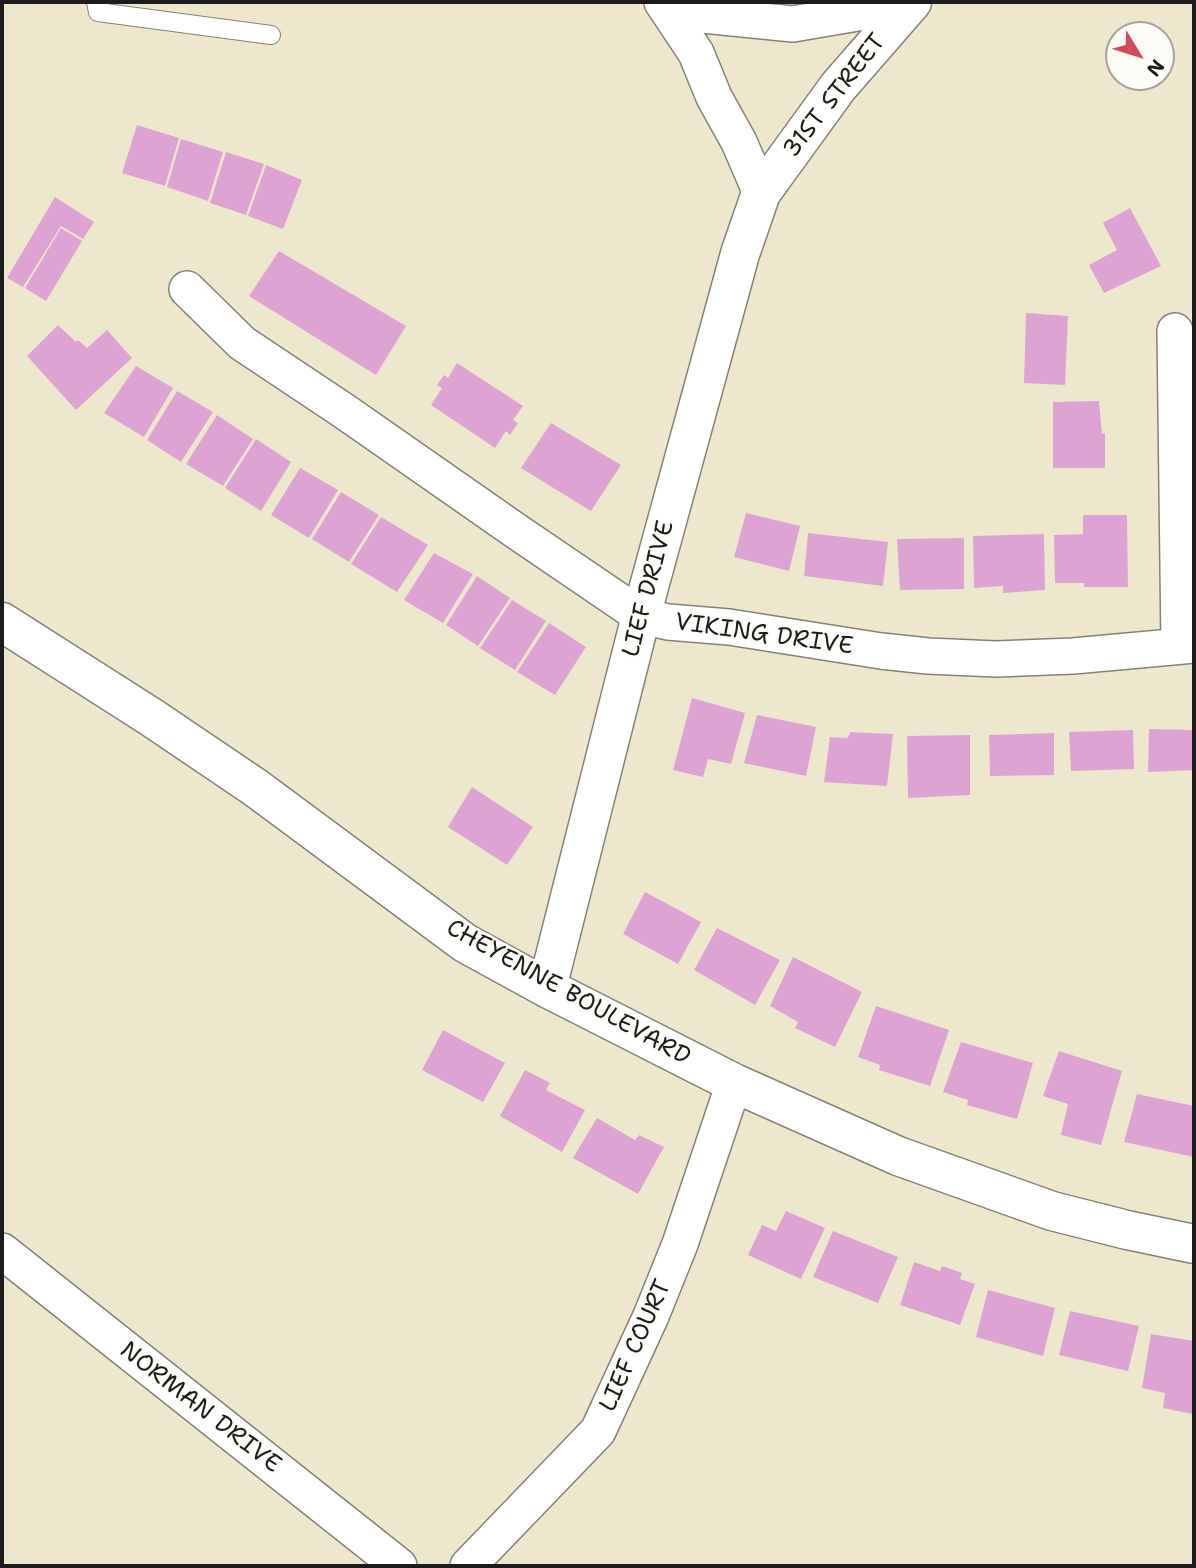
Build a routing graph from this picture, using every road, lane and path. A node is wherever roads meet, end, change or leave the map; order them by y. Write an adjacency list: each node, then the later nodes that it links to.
1 (96, 2): 5 (lane)
2 (662, 2): 6 (street)
3 (676, 2): 4 (street)
4 (911, 3): 6 (street, 31ST STREET)
5 (271, 35)
6 (761, 193): 9 (street, LIEF DRIVE)
7 (187, 289): 9 (street, VIKING DRIVE)
8 (1175, 331): 11 (street)
9 (641, 616): 11 (street, VIKING DRIVE); 12 (street, LIEF DRIVE)
10 (2, 622): 12 (street, CHEYENNE BOULEVARD)
11 (1187, 645)
12 (547, 988): 13 (street, CHEYENNE BOULEVARD)
13 (734, 1083): 14 (street, CHEYENNE BOULEVARD); 17 (street, LIEF COURT)
14 (1194, 1244)
15 (2, 1251): 16 (street, NORMAN DRIVE)
16 (399, 1566)
17 (468, 1566)

